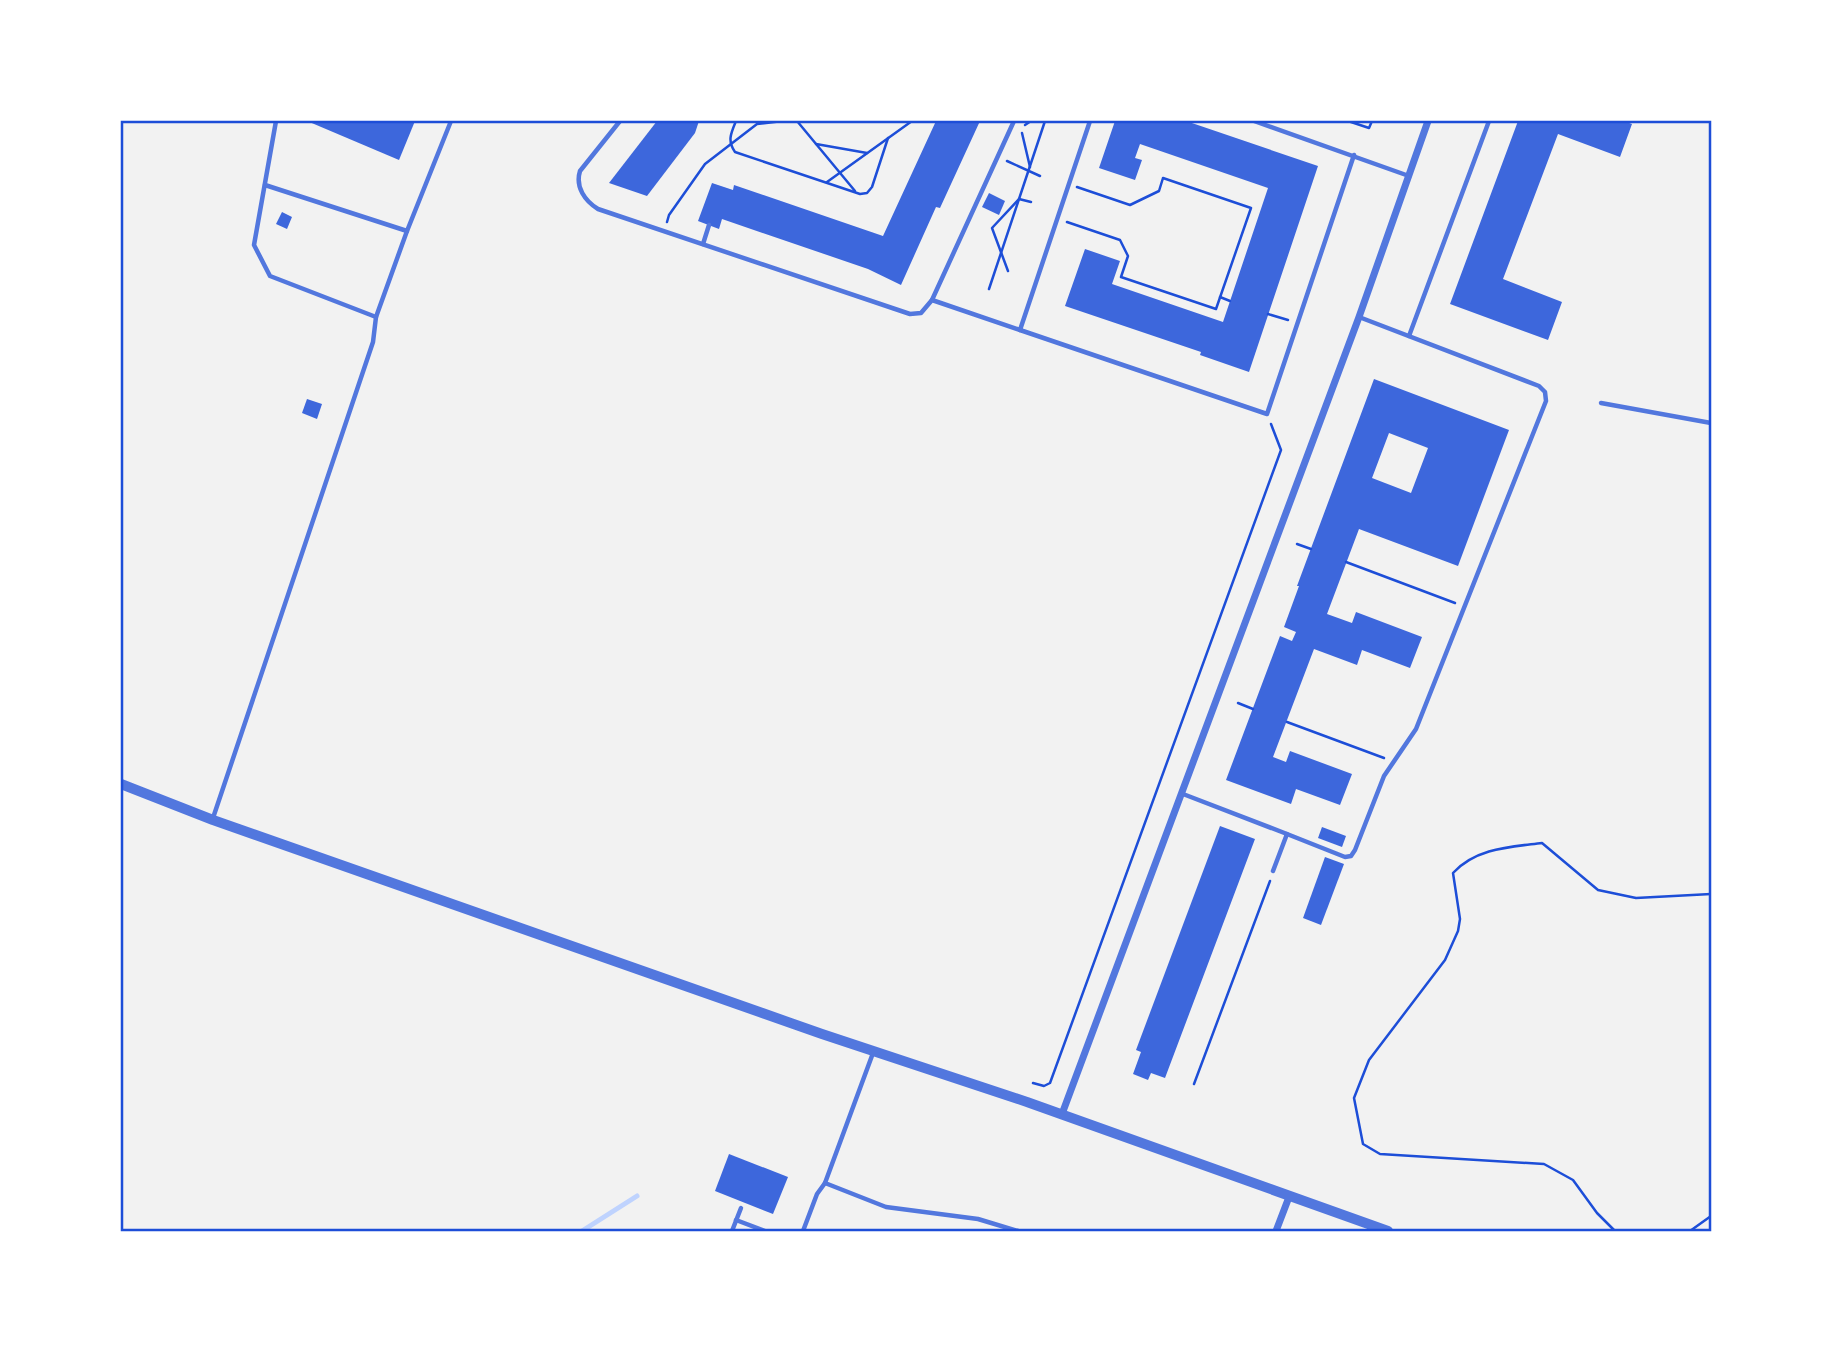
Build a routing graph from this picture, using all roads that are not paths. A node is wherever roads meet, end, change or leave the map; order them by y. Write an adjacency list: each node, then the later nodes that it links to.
1 (276, 121): 11 (lane)
2 (451, 121): 13 (lane)
3 (620, 121): 14 (lane)
4 (1014, 121): 15 (lane)
5 (1090, 121): 18 (lane)
6 (1254, 121): 9 (lane)
7 (1428, 121): 10 (street)
8 (1489, 121): 19 (lane)
9 (1354, 155): 10 (lane); 18 (lane)
10 (1409, 176): 17 (street)
11 (265, 185): 13 (lane); 16 (lane)
12 (709, 225): 14 (lane)
13 (407, 231): 16 (lane)
14 (703, 245): 15 (lane)
15 (932, 300): 18 (lane)
16 (376, 317): 24 (lane)
17 (1359, 317): 19 (lane); 23 (street)
18 (1020, 330)
19 (1409, 336): 26 (lane)
20 (1601, 403): 21 (lane)
21 (1711, 423)
22 (121, 784): 24 (street)
23 (1183, 794): 25 (lane); 30 (street)
24 (213, 820): 29 (street)
25 (1287, 834): 26 (lane); 28 (lane)
26 (1338, 854): 27 (lane)
27 (1335, 861)
28 (1273, 872)
29 (874, 1051): 30 (street); 31 (lane)
30 (1062, 1114): 32 (street)
31 (825, 1183): 37 (lane); 38 (lane)
32 (1289, 1197): 39 (street); 40 (street)
33 (741, 1208): 34 (lane)
34 (736, 1220): 35 (lane); 36 (lane)
35 (732, 1231)
36 (765, 1231)
37 (803, 1231)
38 (1018, 1231)
39 (1276, 1231)
40 (1388, 1231)

